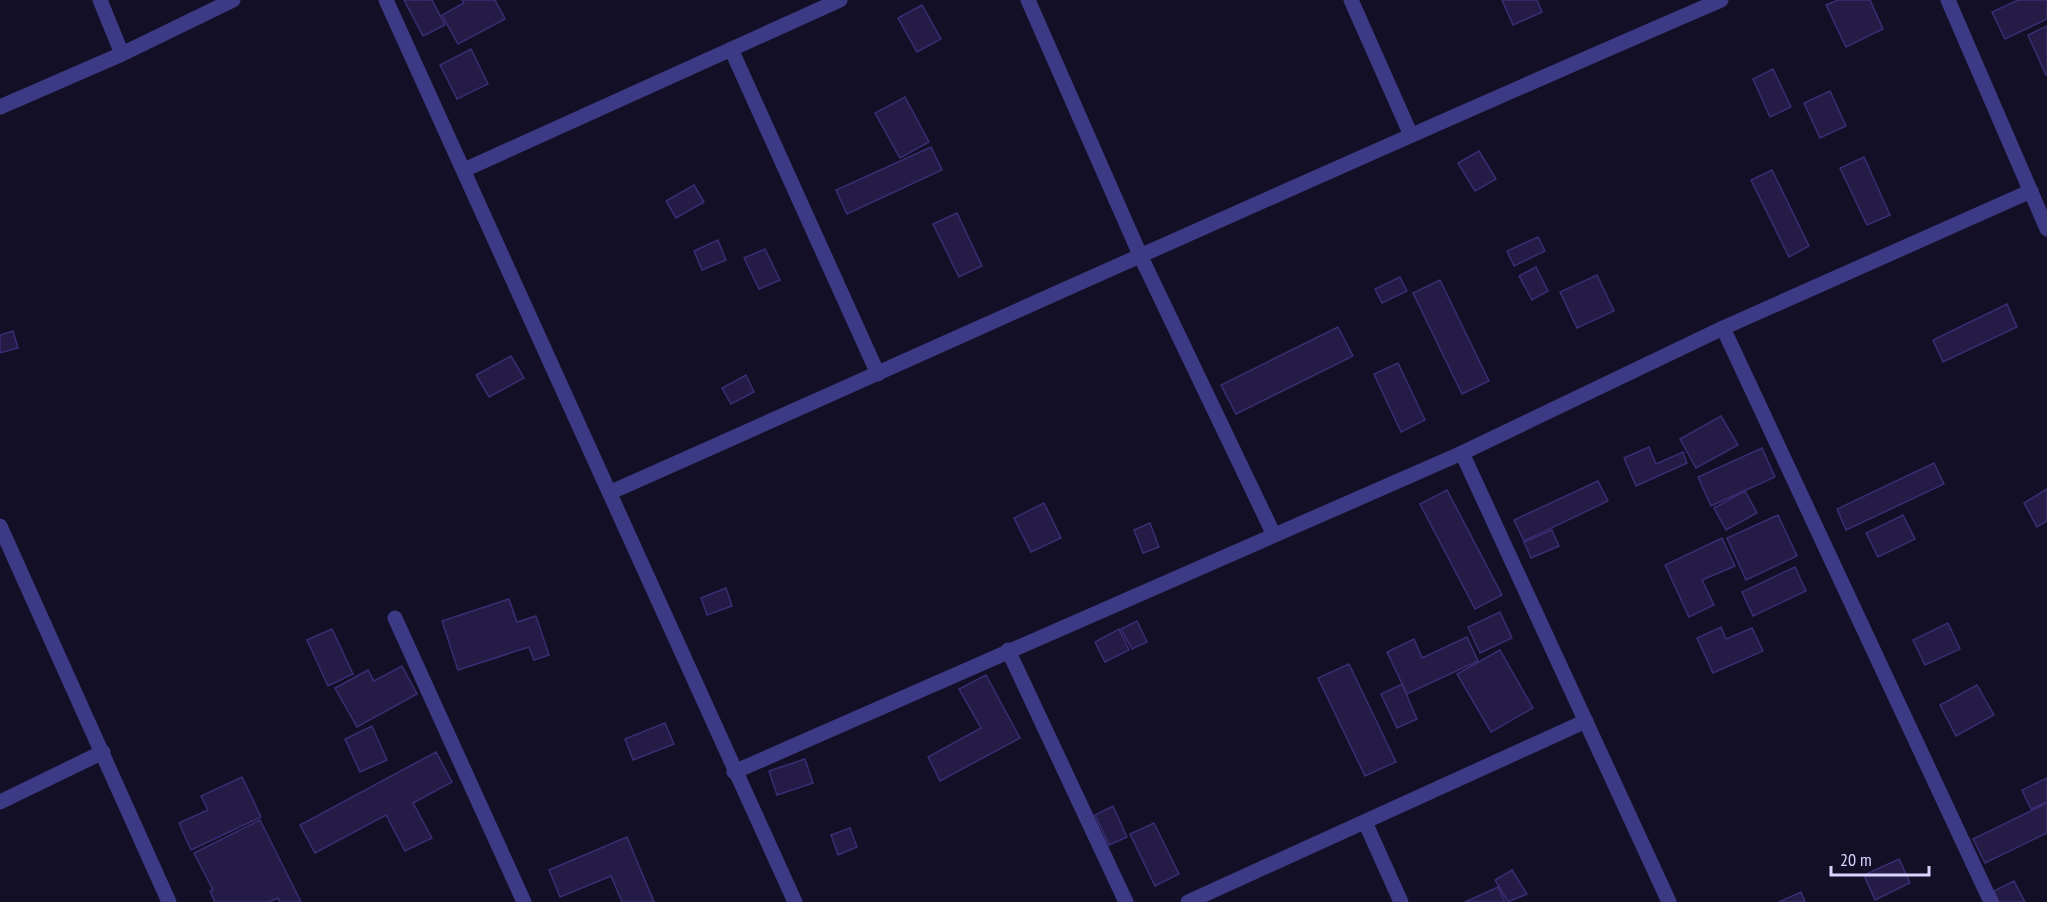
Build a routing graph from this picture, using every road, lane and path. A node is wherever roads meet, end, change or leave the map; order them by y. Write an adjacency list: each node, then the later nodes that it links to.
1 (100, 0): 10 (street)
2 (233, 0): 10 (street)
3 (386, 0): 13 (street)
4 (840, 0): 9 (street)
5 (1029, 0): 17 (street)
6 (1351, 0): 12 (street)
7 (1721, 0): 12 (street)
8 (1948, 0): 14 (street)
9 (730, 49): 13 (street); 19 (street)
10 (122, 54): 11 (street)
11 (0, 107)
12 (1410, 134): 17 (street)
13 (464, 170): 21 (street)
14 (2031, 191): 15 (street); 18 (street)
15 (2043, 210): 16 (street)
16 (2047, 228)
17 (1141, 257): 19 (street); 23 (street)
18 (1723, 328): 20 (street); 38 (street)
19 (878, 374): 21 (street)
20 (1462, 453): 23 (street); 26 (street)
21 (611, 492): 28 (street)
22 (0, 526): 27 (street)
23 (1274, 535): 25 (street)
24 (395, 618): 32 (street)
25 (1008, 650): 28 (street); 34 (street)
26 (1586, 721): 30 (street); 37 (street)
27 (103, 752): 29 (street); 31 (street)
28 (734, 772): 33 (street)
29 (0, 802)
30 (1365, 822): 35 (street); 36 (street)
31 (169, 902)
32 (524, 902)
33 (795, 902)
34 (1126, 902)
35 (1188, 902)
36 (1401, 902)
37 (1669, 902)
38 (1991, 902)

